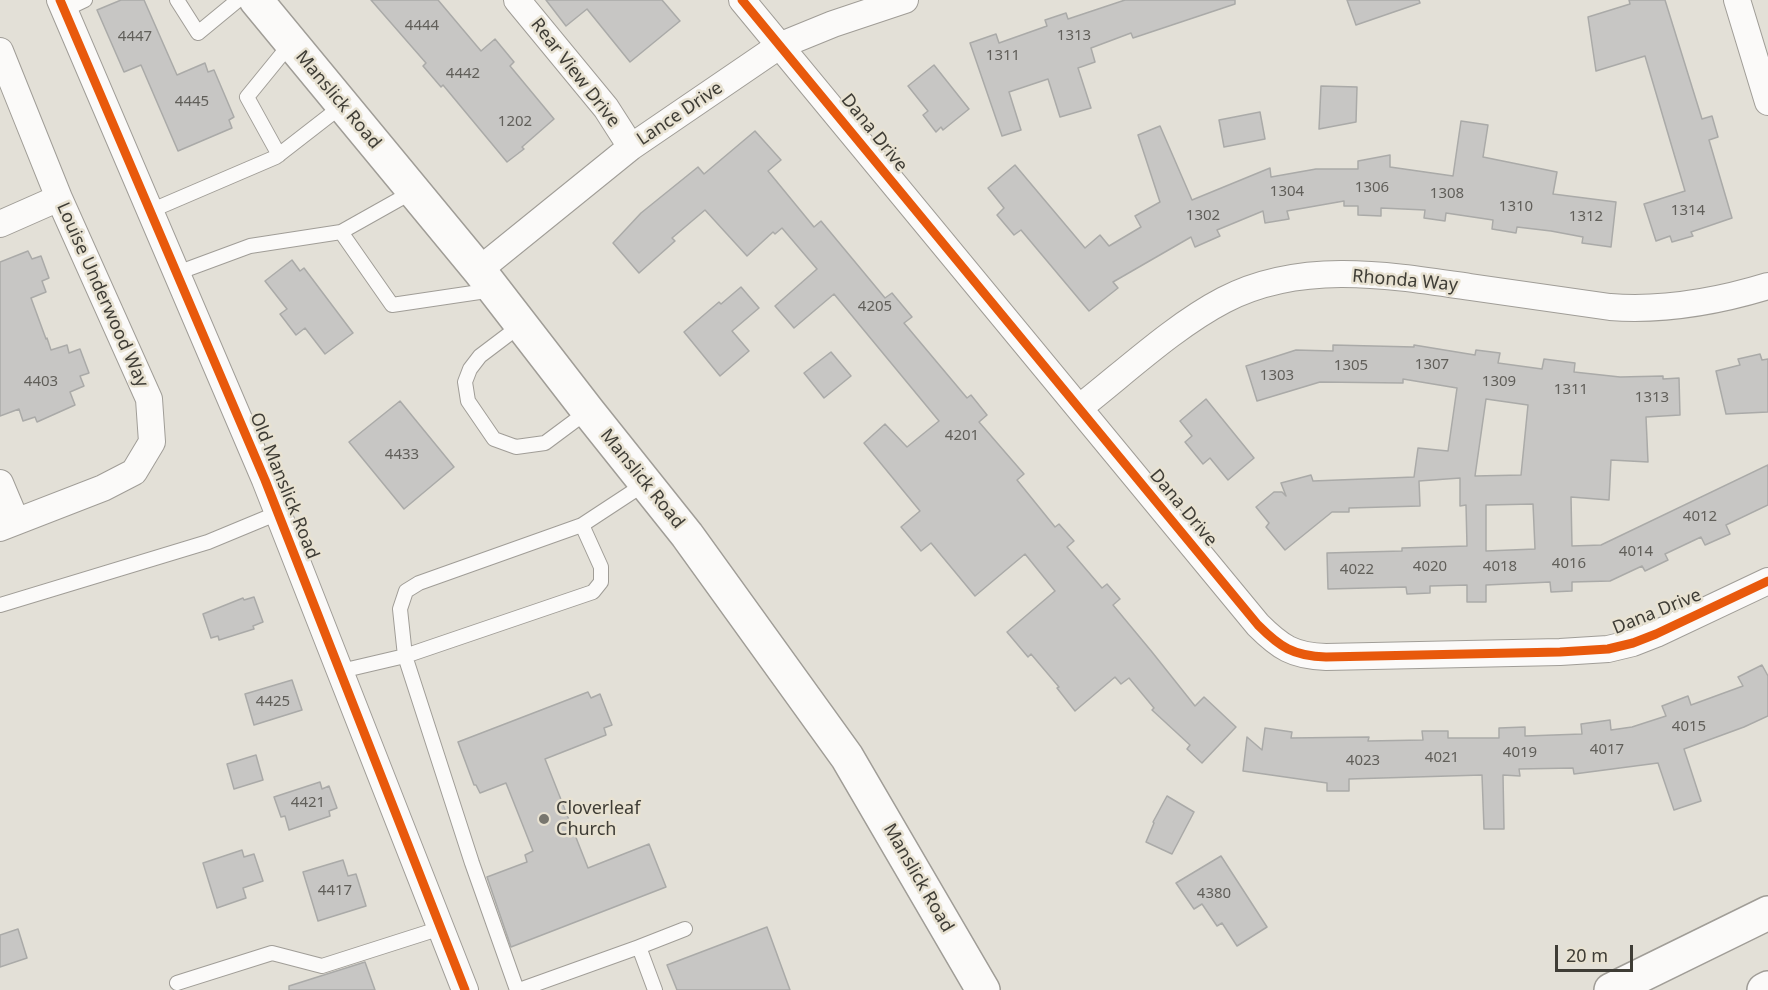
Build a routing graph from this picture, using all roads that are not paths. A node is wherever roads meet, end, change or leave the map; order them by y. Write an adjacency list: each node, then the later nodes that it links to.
1 (177, 0): 2 (lane)
2 (238, 0)
3 (256, 0): 9 (main road, Manslick Road)
4 (518, 0): 14 (street, Rear View Drive)
5 (742, 0): 10 (street, Dana Drive)
6 (905, 0): 10 (street, Lance Drive)
7 (1737, 0): 12 (street)
8 (69, 3): 18 (street, Old Manslick Road)
9 (291, 43): 13 (main road, Manslick Road); 15 (lane)
10 (779, 46): 14 (street, Lance Drive); 25 (street, Dana Drive)
11 (0, 51): 17 (street, Louise Underwood Way)
12 (1768, 102)
13 (343, 105): 15 (lane); 16 (main road, Manslick Road)
14 (631, 147): 22 (street, Lance Drive)
15 (279, 155): 18 (lane)
16 (414, 191): 20 (lane); 22 (main road, Manslick Road)
17 (58, 198): 19 (street); 30 (street, Louise Underwood Way)
18 (150, 211): 21 (street, Old Manslick Road)
19 (0, 224)
20 (341, 232): 21 (lane); 22 (lane)
21 (177, 273): 29 (street, Old Manslick Road)
22 (487, 280): 24 (main road, Manslick Road)
23 (1768, 286): 25 (street, Rhonda Way)
24 (521, 325): 26 (main road, Manslick Road); 26 (lane)
25 (1079, 408): 32 (street, Dana Drive)
26 (588, 411): 28 (main road, Manslick Road)
27 (0, 483): 30 (street)
28 (646, 483): 31 (lane); 44 (main road, Manslick Road)
29 (278, 513): 33 (lane); 35 (street, Old Manslick Road)
30 (8, 525)
31 (582, 525): 34 (lane); 34 (lane)
32 (1768, 581)
33 (0, 605)
34 (405, 656): 35 (lane); 42 (lane)
35 (341, 671): 37 (street, Old Manslick Road)
36 (1768, 913): 45 (main road)
37 (441, 928): 40 (lane); 41 (street, Old Manslick Road)
38 (685, 929): 39 (lane)
39 (639, 947): 42 (lane); 43 (lane)
40 (177, 983)
41 (465, 990)
42 (518, 990)
43 (654, 990)
44 (983, 990)
45 (1611, 990)

